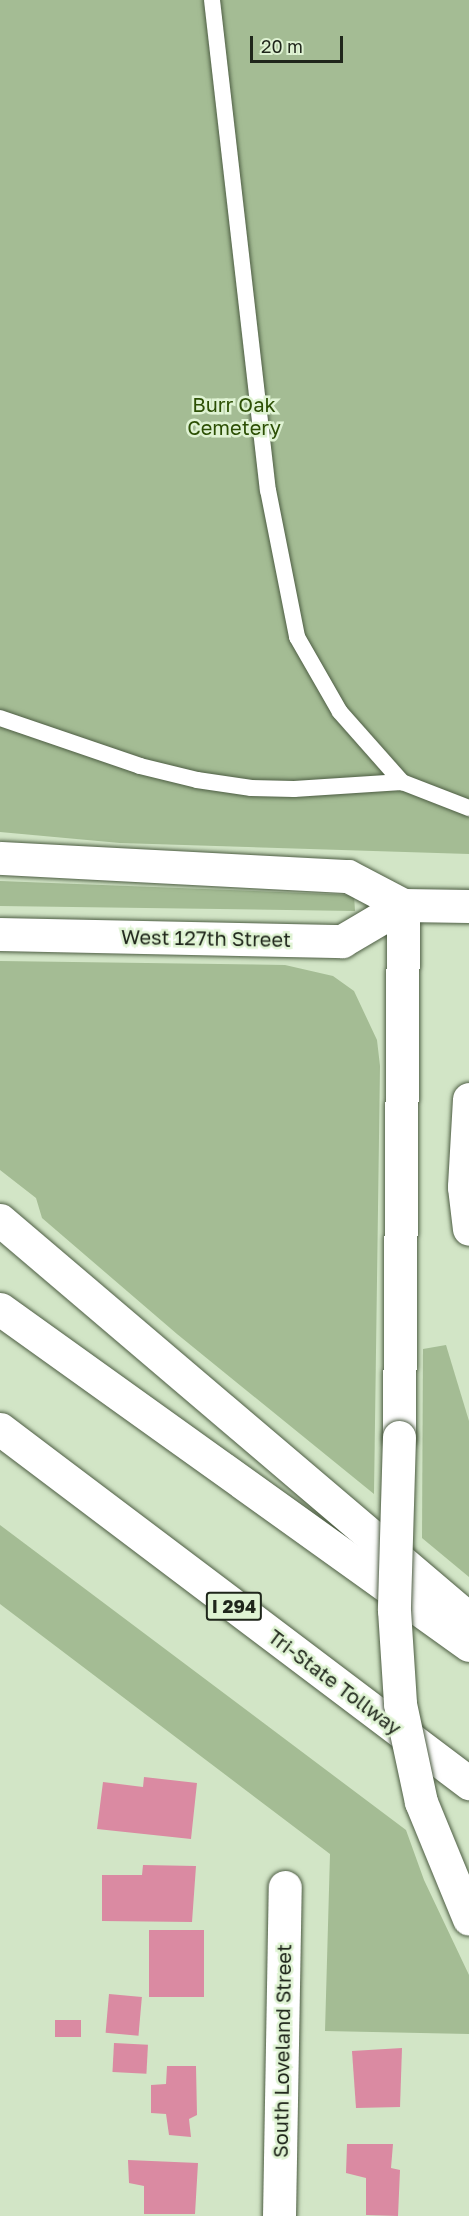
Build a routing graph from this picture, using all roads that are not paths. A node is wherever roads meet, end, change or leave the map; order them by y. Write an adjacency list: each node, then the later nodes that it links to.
1 (212, 0): 3 (lane)
2 (0, 718): 3 (lane)
3 (402, 782): 4 (lane)
4 (469, 808)
5 (0, 858): 6 (main road)
6 (403, 905): 7 (main road); 8 (main road, West 127th Street); 18 (main road, bridge)
7 (469, 906)
8 (0, 934)
9 (469, 1099): 11 (main road)
10 (0, 1221): 14 (main road)
11 (469, 1229)
12 (0, 1309): 15 (main road)
13 (0, 1429): 16 (main road, Tri-State Tollway / I 294)
14 (469, 1619)
15 (469, 1645)
16 (469, 1783)
17 (285, 1887): 19 (main road, South Loveland Street)
18 (469, 1919)
19 (279, 2216)

